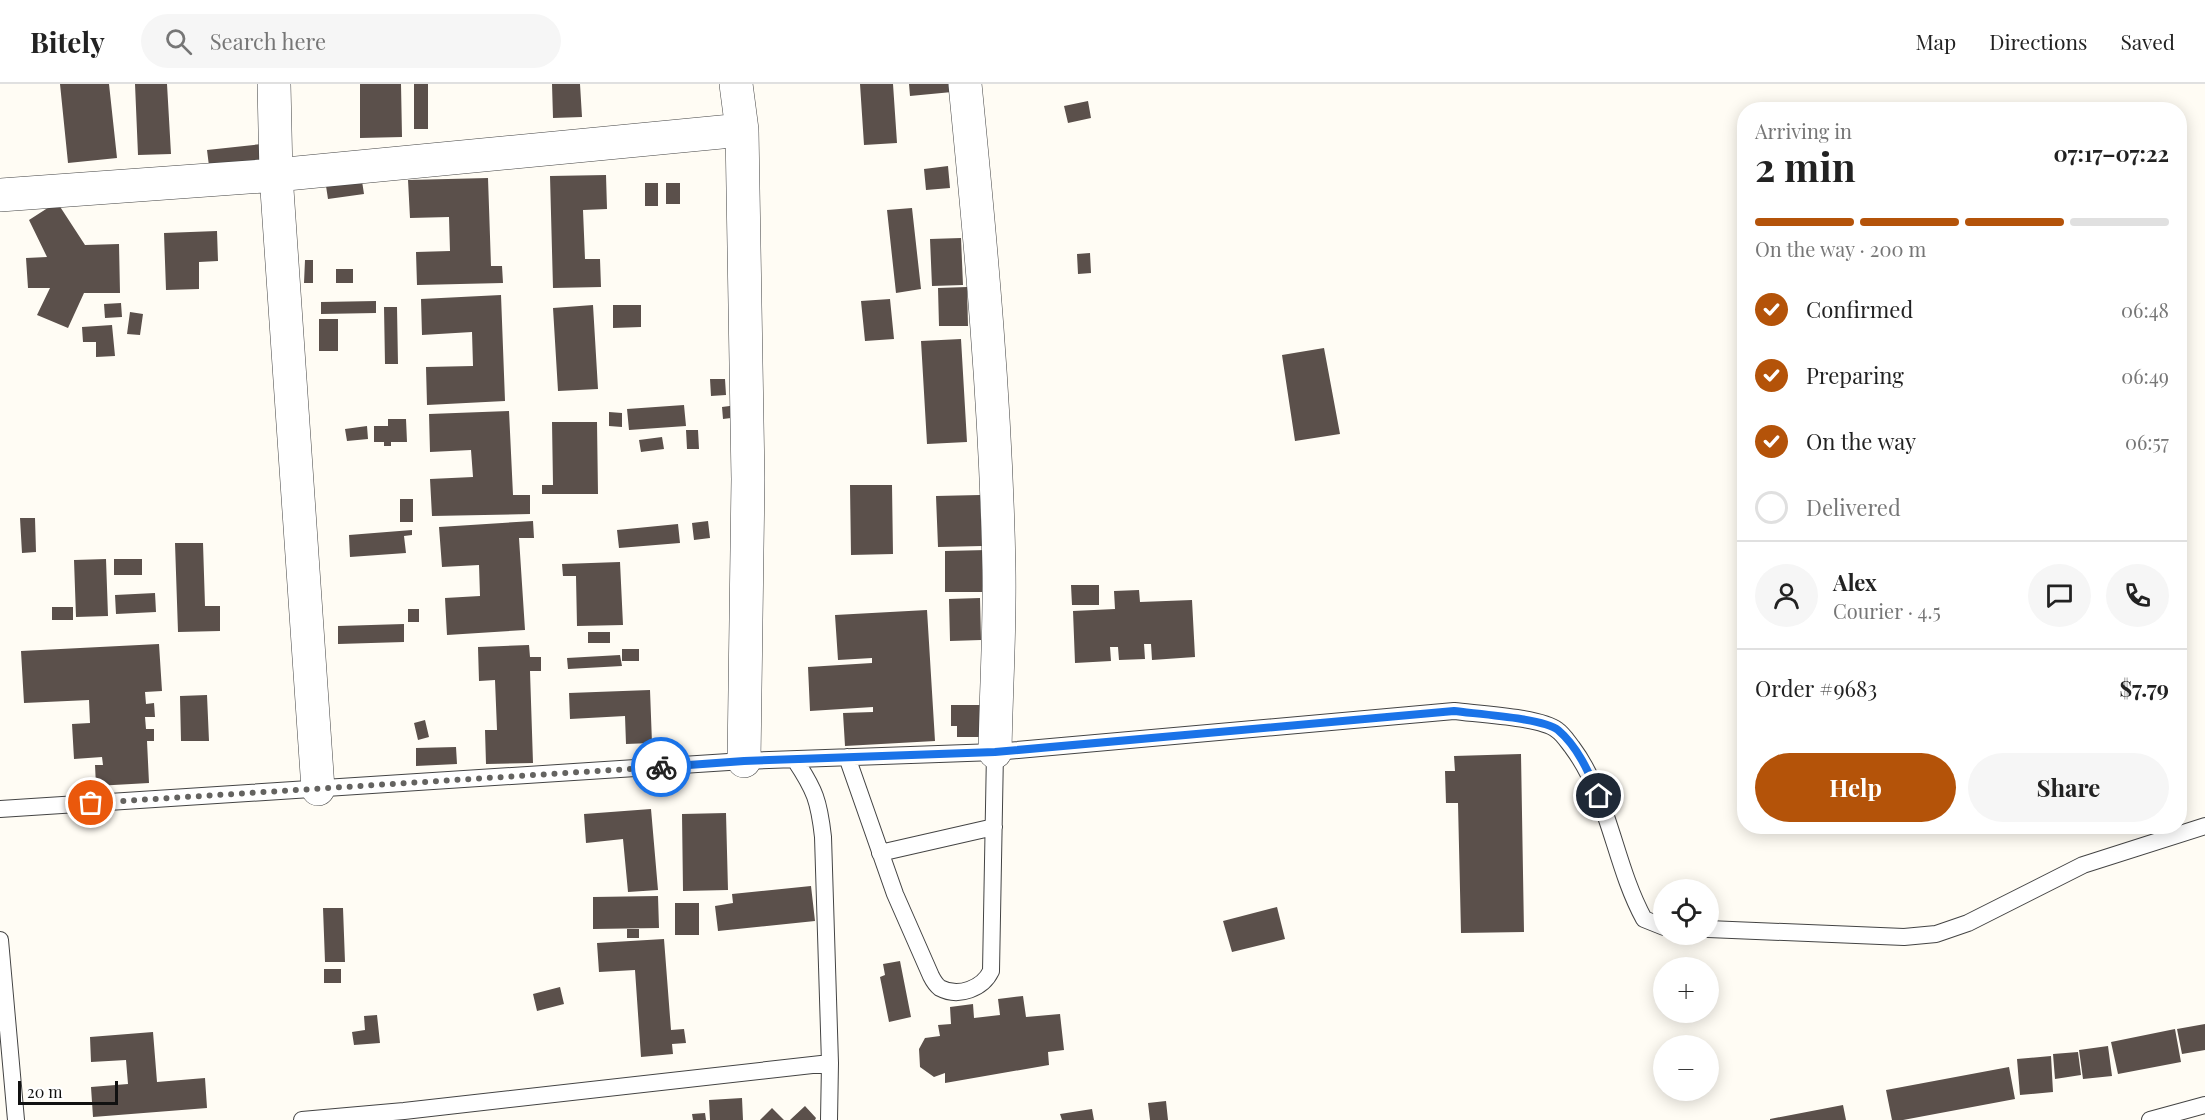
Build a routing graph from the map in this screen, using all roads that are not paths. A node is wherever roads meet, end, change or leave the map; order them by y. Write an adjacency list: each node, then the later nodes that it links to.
1 (274, 84): 5 (street)
2 (736, 84): 4 (street)
3 (965, 84): 7 (street)
4 (742, 130): 5 (street); 10 (street)
5 (276, 175): 6 (street); 11 (street)
6 (0, 195)
7 (995, 752): 8 (lane); 14 (lane); 18 (lane)
8 (847, 757): 9 (lane); 17 (lane)
9 (795, 760): 10 (lane); 21 (lane)
10 (744, 761): 11 (lane)
11 (318, 789): 12 (lane)
12 (0, 809)
13 (2205, 826): 15 (lane)
14 (994, 827): 17 (lane); 17 (lane)
15 (2187, 832)
16 (2180, 834): 19 (lane)
17 (880, 853)
18 (1653, 923)
19 (1719, 929)
20 (0, 940): 23 (lane)
21 (830, 1063): 24 (lane); 25 (lane)
22 (2205, 1105): 26 (lane)
23 (16, 1120)
24 (302, 1120)
25 (829, 1120)
26 (2150, 1120)

